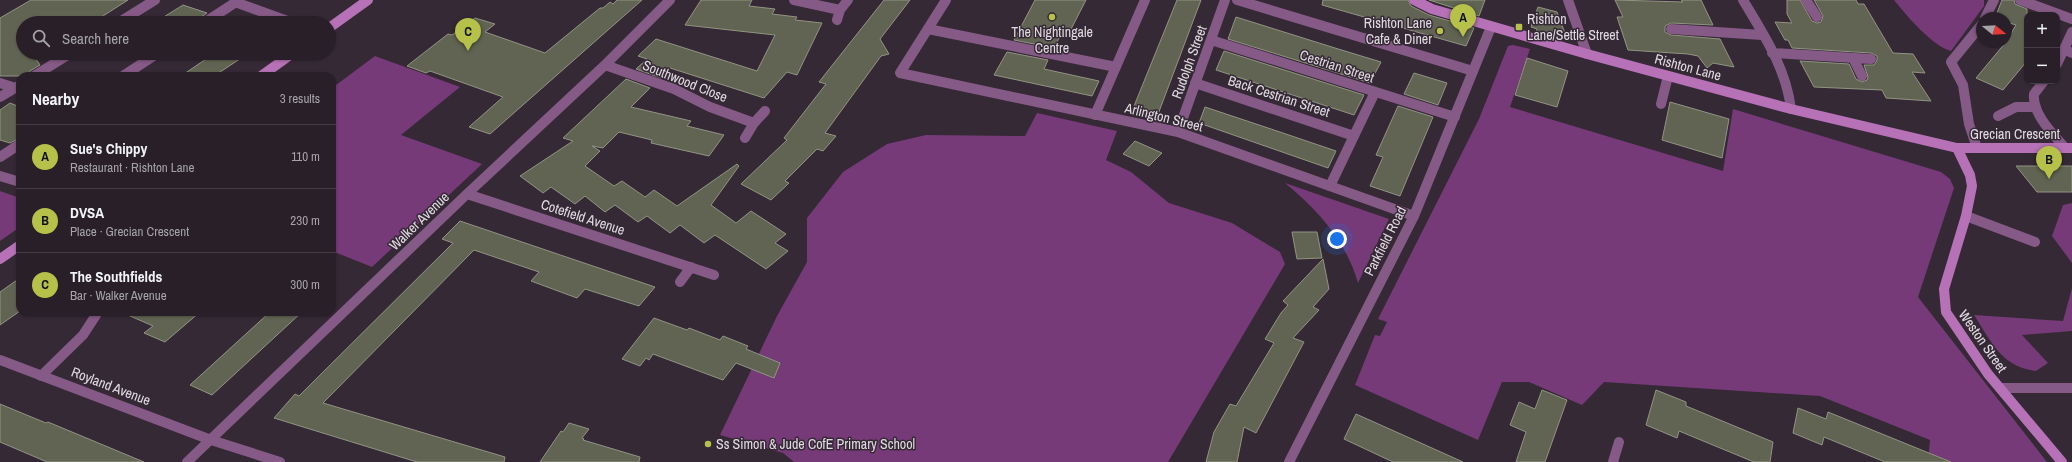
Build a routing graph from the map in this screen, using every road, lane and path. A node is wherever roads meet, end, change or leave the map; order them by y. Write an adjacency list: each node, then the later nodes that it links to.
1 (155, 0): 19 (street)
2 (368, 0): 25 (street)
3 (670, 0): 42 (street, Walker Avenue)
4 (794, 0): 17 (street)
5 (848, 0): 17 (street)
6 (946, 0): 27 (street)
7 (1145, 0): 43 (street)
8 (1225, 0): 32 (street, Rudolph Street)
9 (1237, 0): 44 (street)
10 (1414, 0): 26 (street, Rishton Lane)
11 (1568, 0): 35 (street)
12 (1743, 0): 31 (street)
13 (1806, 0): 22 (street)
14 (1994, 0): 18 (street)
15 (2020, 0): 23 (street)
16 (237, 1): 20 (street); 21 (street)
17 (840, 10): 24 (street)
18 (1988, 12)
19 (129, 16)
20 (214, 16)
21 (275, 16)
22 (1817, 17)
23 (2072, 18)
24 (837, 20)
25 (336, 23)
26 (1491, 27): 35 (street, Rishton Lane); 44 (street, Parkfield Road)
27 (928, 28): 43 (street); 61 (street, Arlington Street)
28 (1671, 29): 31 (street)
29 (1976, 31): 70 (street)
30 (2072, 32): 33 (street)
31 (1762, 35): 34 (street)
32 (1211, 40): 51 (street, Rudolph Street); 55 (street, Cestrian Street)
33 (2068, 52): 41 (street)
34 (1772, 53): 36 (street); 59 (street)
35 (1587, 54): 48 (street, Rishton Lane)
36 (1853, 58): 37 (street); 49 (street)
37 (1871, 59)
38 (59, 60): 45 (street)
39 (147, 60): 46 (street)
40 (283, 60): 47 (street)
41 (2060, 61)
42 (605, 65): 64 (street, Southwood Close); 76 (street, Walker Avenue)
43 (1116, 67): 61 (street)
44 (1473, 71): 63 (street, Parkfield Road)
45 (40, 72)
46 (129, 72)
47 (267, 72)
48 (1668, 76): 57 (street); 59 (street, Rishton Lane)
49 (1862, 76)
50 (0, 83): 53 (street)
51 (1195, 83): 65 (street, Rudolph Street); 66 (street, Back Cestrian Street)
52 (2042, 84): 58 (street)
53 (16, 86)
54 (16, 87): 56 (street)
55 (1375, 92): 63 (street, Cestrian Street); 66 (street)
56 (0, 97)
57 (1661, 104)
58 (2036, 107): 62 (street); 71 (street)
59 (1792, 109): 69 (street, Rishton Lane)
60 (765, 112): 64 (street)
61 (1095, 115): 65 (street, Arlington Street)
62 (1998, 116)
63 (1454, 118): 77 (street, Parkfield Road)
64 (754, 123): 67 (street)
65 (1178, 132): 75 (street, Arlington Street)
66 (1354, 136): 75 (street)
67 (746, 138)
68 (16, 147): 72 (street)
69 (1957, 148): 70 (street, Grecian Crescent); 78 (street, Weston Street)
70 (1977, 148): 71 (street, Grecian Crescent)
71 (2068, 148)
72 (0, 157)
73 (0, 176): 74 (street)
74 (16, 181)
75 (1330, 186): 77 (street, Arlington Street)
76 (467, 194): 82 (street, Cotefield Avenue); 90 (street, Walker Avenue)
77 (1414, 216): 94 (street, Parkfield Road)
78 (1966, 216): 79 (street); 88 (street, Weston Street)
79 (2035, 242)
80 (16, 248): 81 (street)
81 (0, 259)
82 (691, 267): 83 (street, Cotefield Avenue); 84 (street)
83 (714, 274)
84 (680, 282)
85 (95, 316): 87 (street)
86 (0, 360): 87 (street, Royland Avenue)
87 (42, 376): 90 (street, Royland Avenue)
88 (2000, 388): 89 (street); 96 (street, Weston Street)
89 (2072, 388)
90 (211, 440): 92 (street, Walker Avenue); 93 (street, Royland Avenue)
91 (1618, 442): 95 (street)
92 (187, 462)
93 (280, 462)
94 (1290, 462)
95 (1613, 462)
96 (2062, 462)

